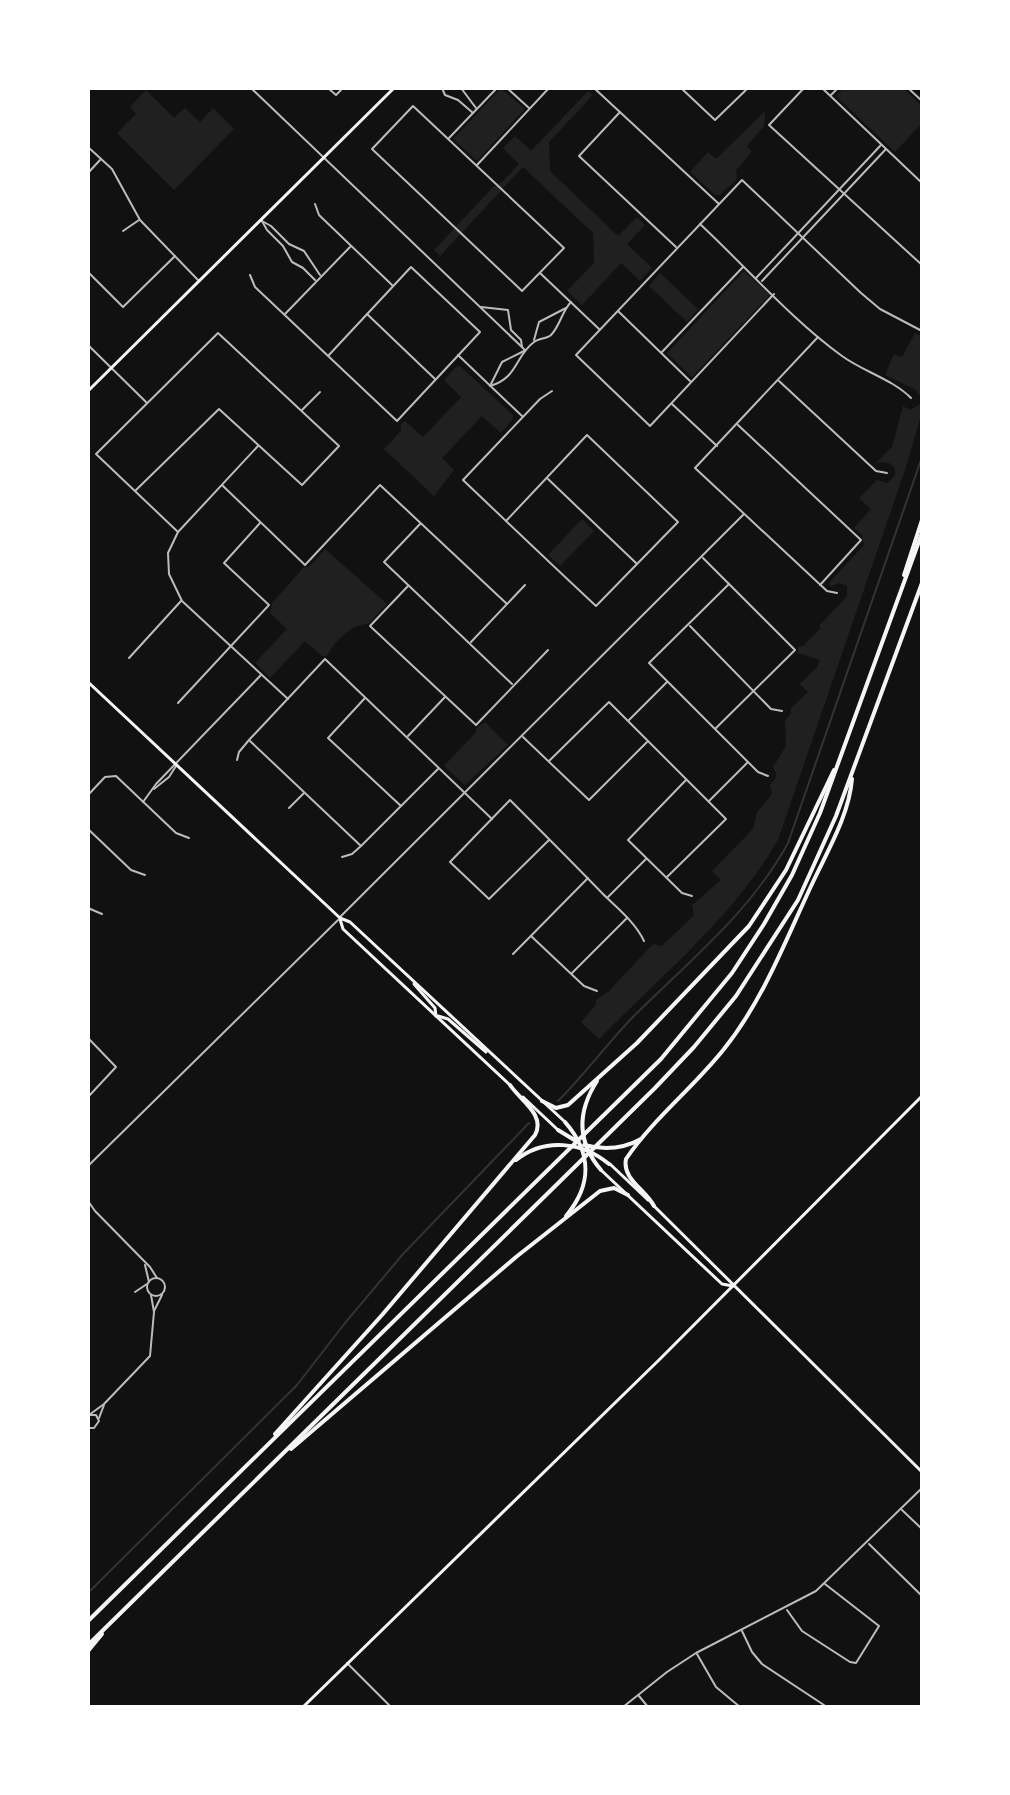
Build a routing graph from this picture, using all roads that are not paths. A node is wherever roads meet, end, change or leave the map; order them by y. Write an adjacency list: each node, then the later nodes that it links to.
1 (251, 88): 31 (street)
2 (328, 88): 3 (street)
3 (343, 88)
4 (394, 88): 31 (main road)
5 (442, 88): 20 (street)
6 (497, 88): 22 (street)
7 (507, 88): 23 (street)
8 (549, 88): 23 (street)
9 (594, 88): 18 (street)
10 (607, 88): 18 (street)
11 (681, 88): 12 (street)
12 (748, 88)
13 (804, 88): 35 (street)
14 (822, 88): 19 (street)
15 (838, 88): 19 (street)
16 (908, 88): 21 (street)
17 (461, 89): 20 (street); 22 (street)
18 (601, 94): 24 (street)
19 (830, 95): 27 (street)
20 (455, 98): 25 (street)
21 (922, 101)
22 (477, 109): 25 (street)
23 (529, 109): 32 (street)
24 (620, 112): 38 (street); 46 (street)
25 (473, 113): 26 (street)
26 (448, 139): 32 (street); 53 (street)
27 (881, 145): 29 (street); 35 (street)
28 (88, 147): 30 (street)
29 (886, 149): 34 (street); 36 (street)
30 (101, 159): 33 (street); 39 (street)
31 (323, 159): 40 (main road); 63 (street)
32 (476, 165): 53 (street)
33 (88, 173)
34 (922, 183)
35 (839, 190): 36 (street); 43 (street)
36 (843, 194): 44 (street); 49 (street)
37 (315, 204): 45 (street)
38 (719, 204): 41 (street); 43 (street)
39 (140, 220): 42 (street); 47 (street)
40 (261, 220): 48 (street); 51 (street); 57 (main road)
41 (700, 224): 46 (street); 50 (street)
42 (123, 231)
43 (798, 234): 44 (street); 56 (street)
44 (802, 238): 59 (street); 71 (street)
45 (351, 246): 55 (street); 60 (street)
46 (677, 248): 65 (street)
47 (175, 256): 52 (street); 57 (street)
48 (309, 262): 51 (street); 55 (street)
49 (922, 265)
50 (744, 266): 56 (street); 76 (street)
51 (303, 268): 58 (street)
52 (88, 272)
53 (540, 273): 62 (street)
54 (250, 275): 67 (street)
55 (322, 276): 58 (street)
56 (756, 278): 59 (street)
57 (199, 281): 79 (main road)
58 (317, 281): 67 (street)
59 (761, 282): 61 (street)
60 (393, 286): 66 (street); 77 (street)
61 (774, 294): 72 (street); 82 (street)
62 (571, 302): 64 (street); 70 (street)
63 (480, 307): 68 (street); 69 (street)
64 (566, 308): 73 (street); 73 (street)
65 (618, 311): 70 (street); 76 (street)
66 (367, 314): 78 (street); 80 (street)
67 (284, 315): 78 (street)
68 (510, 320): 69 (street); 75 (street)
69 (499, 325): 75 (street)
70 (600, 330): 89 (street)
71 (922, 331)
72 (818, 337): 81 (street); 87 (street)
73 (535, 341): 75 (street)
74 (88, 345): 79 (street)
75 (524, 349): 83 (street); 83 (street)
76 (661, 353): 82 (street)
77 (458, 355): 80 (street); 83 (street)
78 (328, 356): 80 (street)
79 (112, 368): 84 (main road); 88 (street)
80 (436, 379)
81 (778, 380): 92 (street); 95 (street)
82 (691, 382): 89 (street)
83 (490, 386): 91 (street)
84 (88, 391)
85 (552, 391): 91 (street)
86 (320, 392): 90 (street)
87 (911, 398)
88 (146, 402): 90 (street); 98 (street)
89 (672, 403): 94 (street)
90 (301, 411): 93 (street)
91 (523, 417): 101 (street)
92 (737, 424): 94 (street); 111 (street)
93 (259, 446): 97 (street); 98 (street)
94 (717, 446): 99 (street)
95 (887, 473)
96 (547, 478): 101 (street); 107 (street); 107 (street)
97 (222, 485): 102 (street); 104 (street)
98 (135, 491): 104 (street)
99 (744, 514): 106 (street); 111 (street)
100 (922, 520): 115 (highway)
101 (506, 521): 107 (street)
102 (261, 522): 103 (street); 121 (street)
103 (421, 523): 112 (street); 118 (street)
104 (178, 532): 116 (street)
105 (922, 533): 115 (highway)
106 (702, 557): 109 (street); 136 (street)
107 (637, 564)
108 (922, 583): 117 (highway)
109 (729, 584): 119 (street); 128 (street)
110 (525, 585): 118 (street)
111 (820, 585): 114 (street)
112 (408, 586): 120 (street); 129 (street)
113 (922, 590): 117 (highway)
114 (837, 593)
115 (900, 593): 142 (highway)
116 (182, 601): 121 (street); 123 (street)
117 (915, 602): 146 (highway)
118 (507, 604): 120 (street)
119 (688, 625): 126 (street); 128 (street)
120 (470, 644): 127 (street)
121 (232, 646): 124 (street); 132 (street)
122 (548, 650): 127 (street)
123 (129, 658)
124 (262, 674): 131 (street); 144 (street)
125 (88, 682): 144 (main road)
126 (667, 682): 134 (street); 135 (street)
127 (514, 685): 129 (street)
128 (754, 690): 133 (street); 135 (street)
129 (446, 696): 137 (street)
130 (366, 698): 131 (street); 137 (street); 154 (street)
131 (288, 699): 138 (street)
132 (178, 703)
133 (782, 711)
134 (628, 721): 139 (street); 141 (street)
135 (715, 729): 143 (street)
136 (523, 736): 141 (street); 150 (street)
137 (407, 737): 145 (street)
138 (249, 740): 140 (street); 149 (street)
139 (648, 741): 141 (street); 148 (street)
140 (237, 760)
141 (549, 761)
142 (839, 761): 181 (highway); 211 (highway)
143 (748, 762): 147 (street); 153 (street)
144 (177, 765): 152 (street); 170 (main road)
145 (439, 768): 150 (street); 154 (street)
146 (853, 771): 188 (highway); 212 (highway)
147 (768, 776)
148 (687, 780): 153 (street); 162 (street)
149 (305, 792): 155 (street); 160 (street)
150 (465, 793): 156 (street); 170 (street)
151 (88, 795): 152 (street)
152 (143, 802): 158 (street)
153 (709, 802): 164 (street)
154 (401, 806): 160 (street)
155 (289, 808)
156 (492, 819): 159 (street); 159 (street)
157 (88, 829): 163 (street)
158 (189, 838)
159 (549, 840): 165 (street)
160 (361, 846): 161 (street)
161 (342, 857)
162 (647, 858): 164 (street); 167 (street)
163 (145, 875)
164 (667, 877): 166 (street)
165 (588, 878): 167 (street); 172 (street)
166 (692, 896)
167 (607, 898): 171 (street)
168 (88, 908): 169 (street)
169 (102, 914)
170 (340, 918): 176 (main road); 178 (main road); 191 (street)
171 (627, 918): 173 (street); 175 (street)
172 (531, 936): 174 (street); 175 (street)
173 (644, 941)
174 (513, 954)
175 (571, 974): 177 (street)
176 (412, 980): 178 (main road); 180 (main road)
177 (597, 991)
178 (436, 1016): 180 (main road); 182 (main road)
179 (88, 1038): 184 (street)
180 (492, 1056): 185 (main road)
181 (598, 1079): 185 (highway); 189 (highway)
182 (510, 1085): 187 (main road); 192 (highway)
183 (922, 1096): 203 (main road)
184 (88, 1097)
185 (542, 1101): 186 (main road)
186 (565, 1122): 189 (highway)
187 (558, 1130): 189 (highway)
188 (647, 1135): 189 (highway); 196 (highway)
189 (584, 1146): 190 (highway); 192 (highway); 193 (highway); 199 (highway)
190 (609, 1164): 196 (main road)
191 (88, 1166)
192 (509, 1167): 211 (highway)
193 (601, 1170): 194 (main road)
194 (628, 1195): 199 (highway); 203 (main road)
195 (88, 1201): 198 (street)
196 (654, 1206): 203 (main road)
197 (88, 1209): 198 (street)
198 (95, 1211): 200 (street)
199 (565, 1218): 212 (highway)
200 (146, 1264): 201 (street); 202 (street)
201 (157, 1278): 202 (street); 205 (street)
202 (148, 1283): 204 (street); 204 (street)
203 (733, 1286): 213 (main road); 227 (main road)
204 (150, 1293): 205 (street); 206 (street)
205 (162, 1293): 206 (street)
206 (154, 1312): 207 (street)
207 (104, 1404): 208 (street); 209 (street)
208 (89, 1415): 209 (street)
209 (98, 1419): 210 (street)
210 (88, 1428)
211 (262, 1450): 222 (highway)
212 (274, 1462): 221 (highway)
213 (922, 1472)
214 (922, 1488): 215 (street)
215 (902, 1509): 216 (street); 217 (street)
216 (922, 1529)
217 (868, 1543): 218 (street); 219 (street)
218 (825, 1584): 220 (street); 220 (street)
219 (922, 1596)
220 (787, 1608): 223 (street)
221 (118, 1616): 224 (highway); 225 (highway)
222 (88, 1620)
223 (741, 1630): 226 (street); 234 (street)
224 (88, 1645)
225 (88, 1651)
226 (696, 1653): 228 (street); 233 (street)
227 (347, 1663): 229 (main road); 230 (street)
228 (637, 1694): 231 (street); 232 (street)
229 (303, 1707)
230 (391, 1707)
231 (623, 1707)
232 (648, 1707)
233 (740, 1707)
234 (827, 1707)

